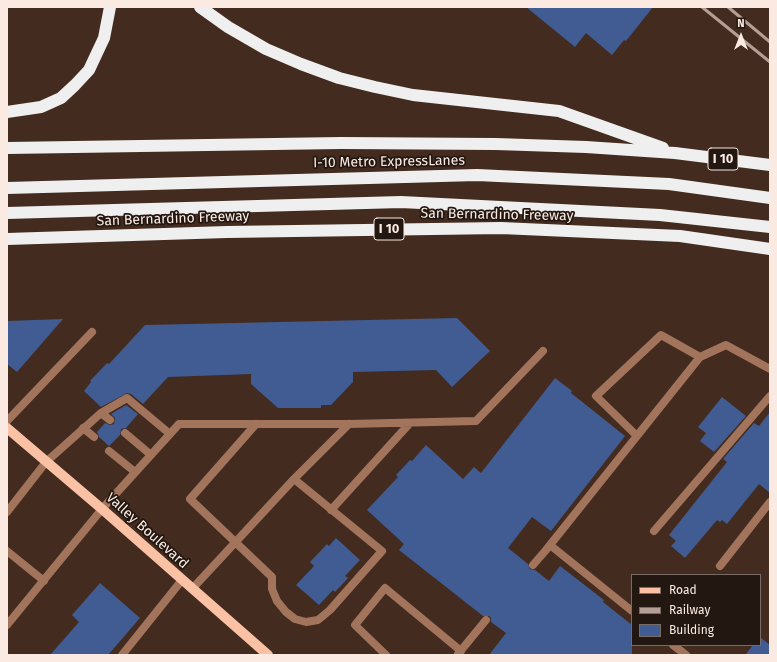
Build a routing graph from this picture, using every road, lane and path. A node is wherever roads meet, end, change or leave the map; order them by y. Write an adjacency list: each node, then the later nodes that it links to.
1 (110, 7): 3 (highway)
2 (200, 7): 5 (highway)
3 (7, 112)
4 (7, 148): 5 (highway, I 10)
5 (675, 153): 6 (highway, I 10)
6 (770, 165)
7 (7, 188): 8 (highway, I-10 Metro ExpressLanes)
8 (770, 198)
9 (7, 214): 10 (highway)
10 (770, 227)
11 (7, 239): 12 (highway, San Bernardino Freeway / I 10)
12 (770, 249)
13 (92, 332): 24 (lane)
14 (543, 351): 20 (lane)
15 (700, 357): 16 (lane); 27 (lane); 27 (lane)
16 (770, 369)
17 (770, 396): 38 (lane)
18 (101, 413): 19 (lane); 23 (lane); 26 (lane)
19 (110, 420)
20 (410, 423): 22 (lane); 36 (lane)
21 (256, 424): 22 (lane); 26 (lane); 39 (lane)
22 (349, 424): 33 (lane)
23 (83, 428): 28 (lane); 31 (lane)
24 (8, 429): 31 (main road, Valley Boulevard)
25 (125, 433): 30 (lane)
26 (170, 434): 30 (lane)
27 (637, 436): 40 (lane)
28 (94, 437)
29 (109, 450): 32 (lane)
30 (151, 455): 32 (lane)
31 (46, 462): 35 (main road, Valley Boulevard); 37 (lane)
32 (136, 472): 35 (lane)
33 (294, 479): 36 (lane); 39 (lane)
34 (770, 502): 43 (lane)
35 (102, 509): 44 (main road, Valley Boulevard); 45 (lane)
36 (331, 510): 39 (lane)
37 (7, 512)
38 (654, 531)
39 (235, 542): 46 (lane)
40 (550, 544): 42 (lane); 47 (lane)
41 (7, 551): 45 (lane)
42 (533, 565)
43 (720, 566)
44 (182, 580): 46 (main road, Valley Boulevard); 52 (lane)
45 (44, 581): 49 (lane)
46 (192, 589): 53 (main road, Valley Boulevard)
47 (631, 610)
48 (486, 620): 51 (lane)
49 (7, 624)
50 (675, 646): 55 (lane)
51 (459, 653): 54 (lane)
52 (122, 655)
53 (268, 655)
54 (386, 655)
55 (686, 655)

